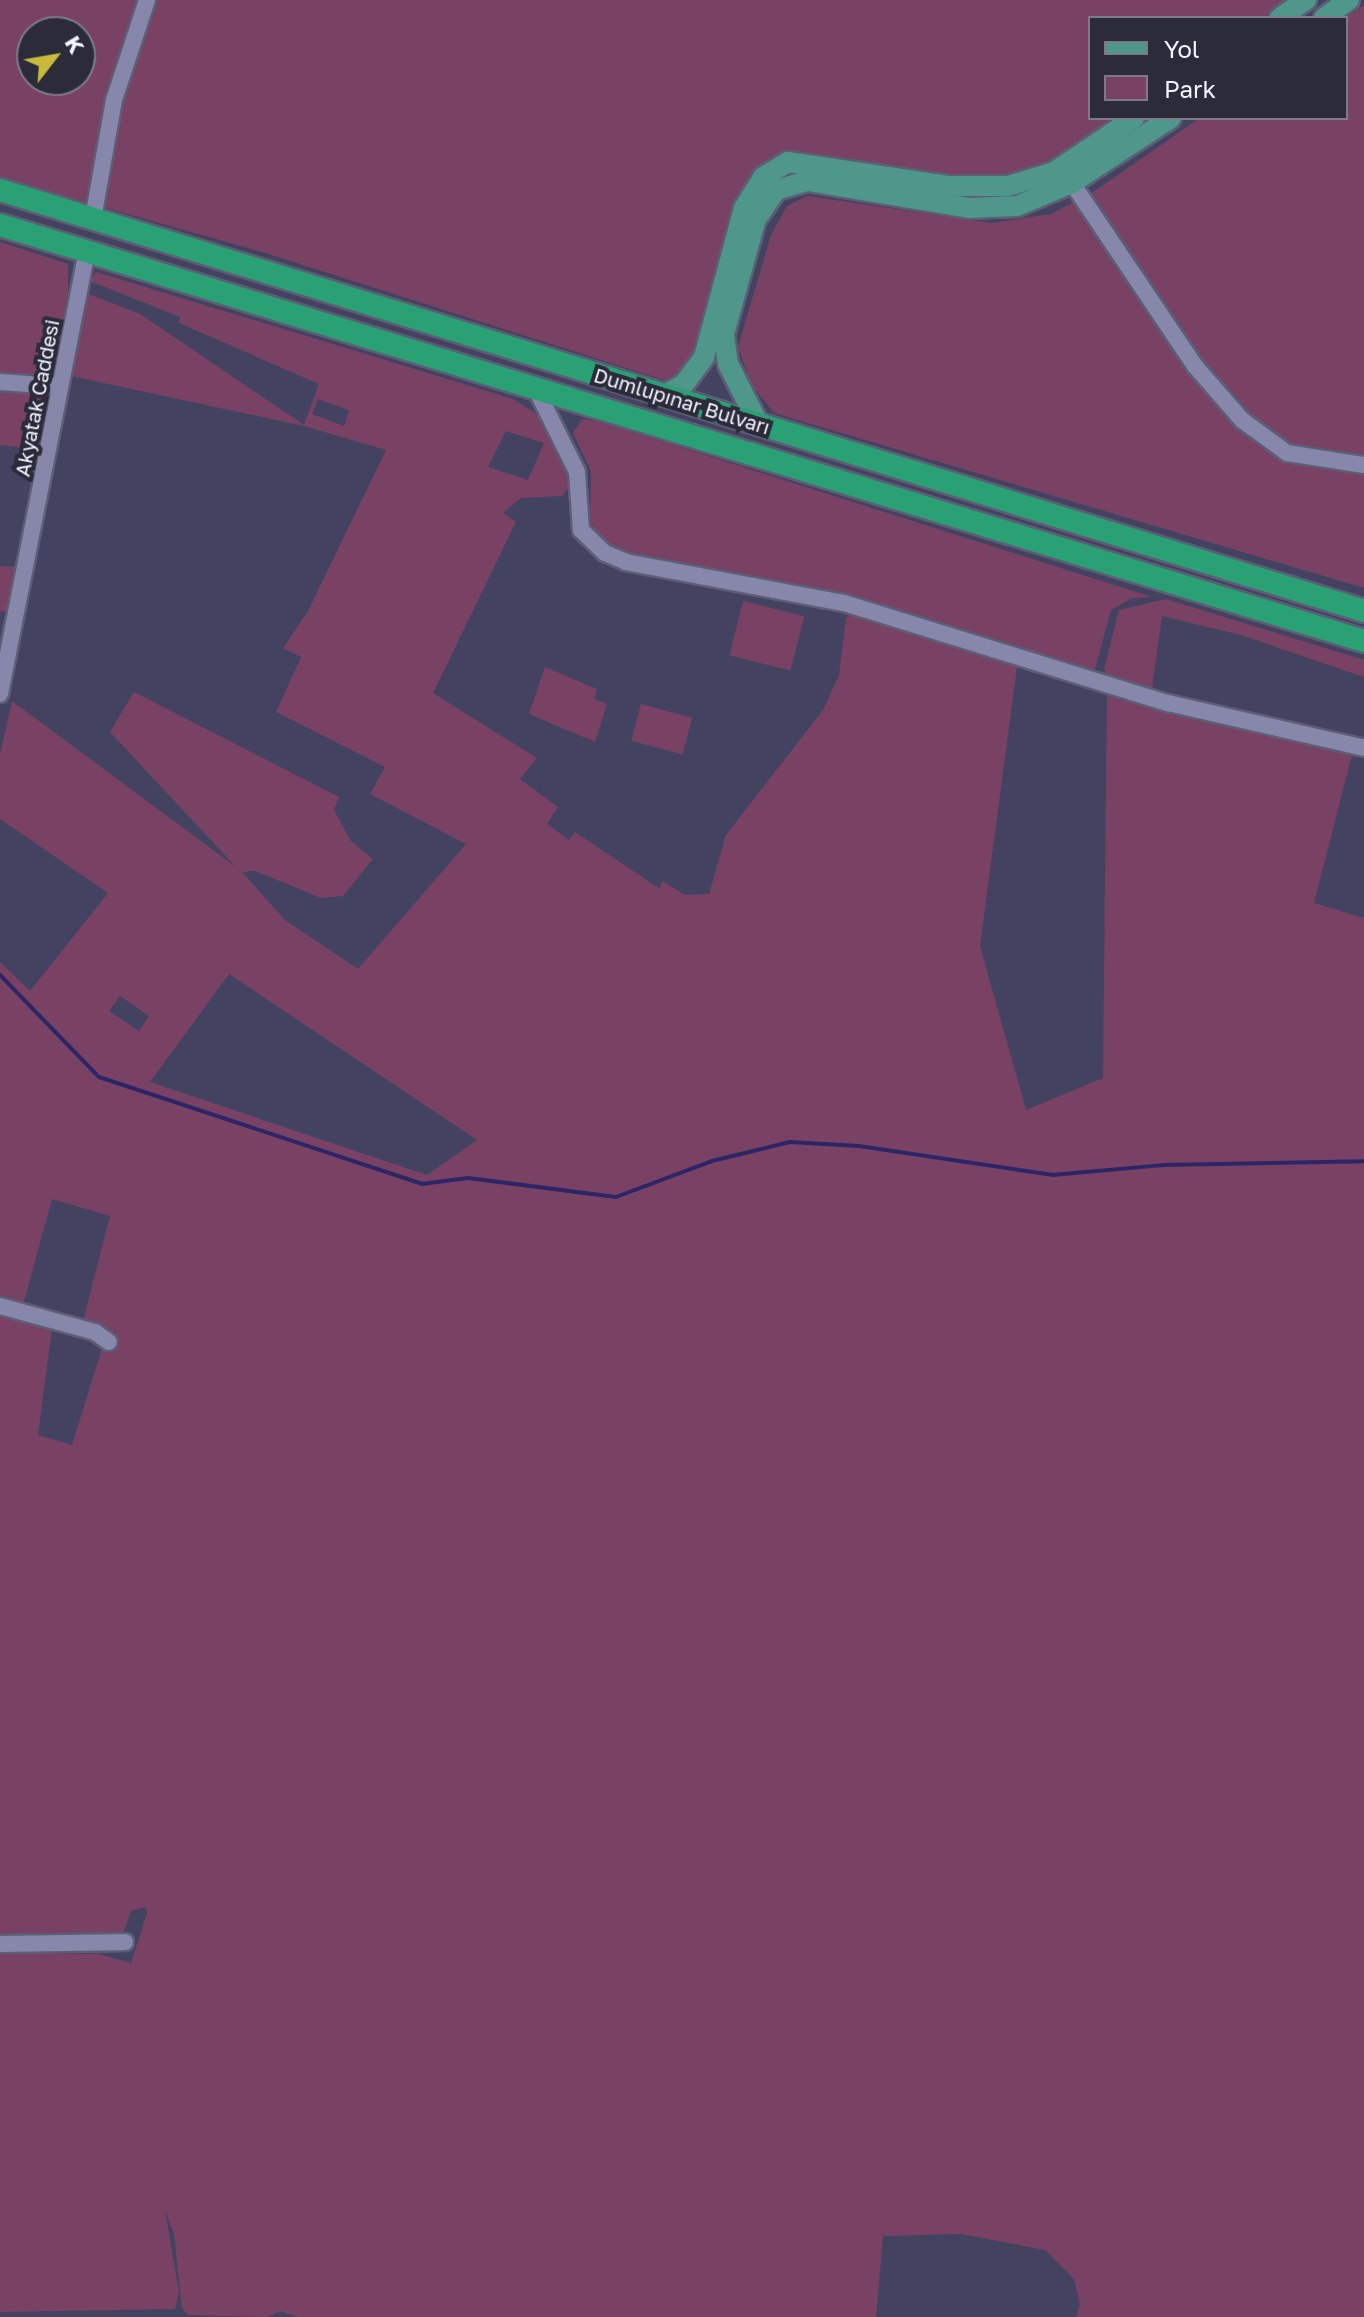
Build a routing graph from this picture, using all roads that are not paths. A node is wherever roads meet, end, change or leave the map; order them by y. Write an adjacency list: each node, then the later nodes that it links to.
1 (147, 0): 10 (street)
2 (1306, 0): 4 (main road)
3 (1349, 0): 5 (main road)
4 (1283, 16)
5 (1327, 16)
6 (1131, 120): 16 (main road)
7 (1168, 120): 8 (main road)
8 (1072, 183): 17 (main road); 18 (street)
9 (0, 190): 10 (highway, Dumlupınar Bulvarı)
10 (93, 219): 16 (highway, Dumlupınar Bulvarı)
11 (0, 225): 12 (highway, Dumlupınar Bulvarı)
12 (87, 251): 14 (street, Akyatak Caddesi); 15 (highway, Dumlupınar Bulvarı)
13 (0, 382): 14 (street)
14 (58, 386): 21 (street, Akyatak Caddesi)
15 (535, 387): 20 (highway, Dumlupınar Bulvarı); 22 (street)
16 (665, 395): 17 (highway, Dumlupınar Bulvarı)
17 (759, 425): 19 (highway, Dumlupınar Bulvarı)
18 (1364, 465)
19 (1364, 611)
20 (1364, 641)
21 (0, 694)
22 (1364, 748)
23 (0, 1306): 24 (street)
24 (109, 1342)
25 (125, 1942): 26 (street)
26 (0, 1944)

